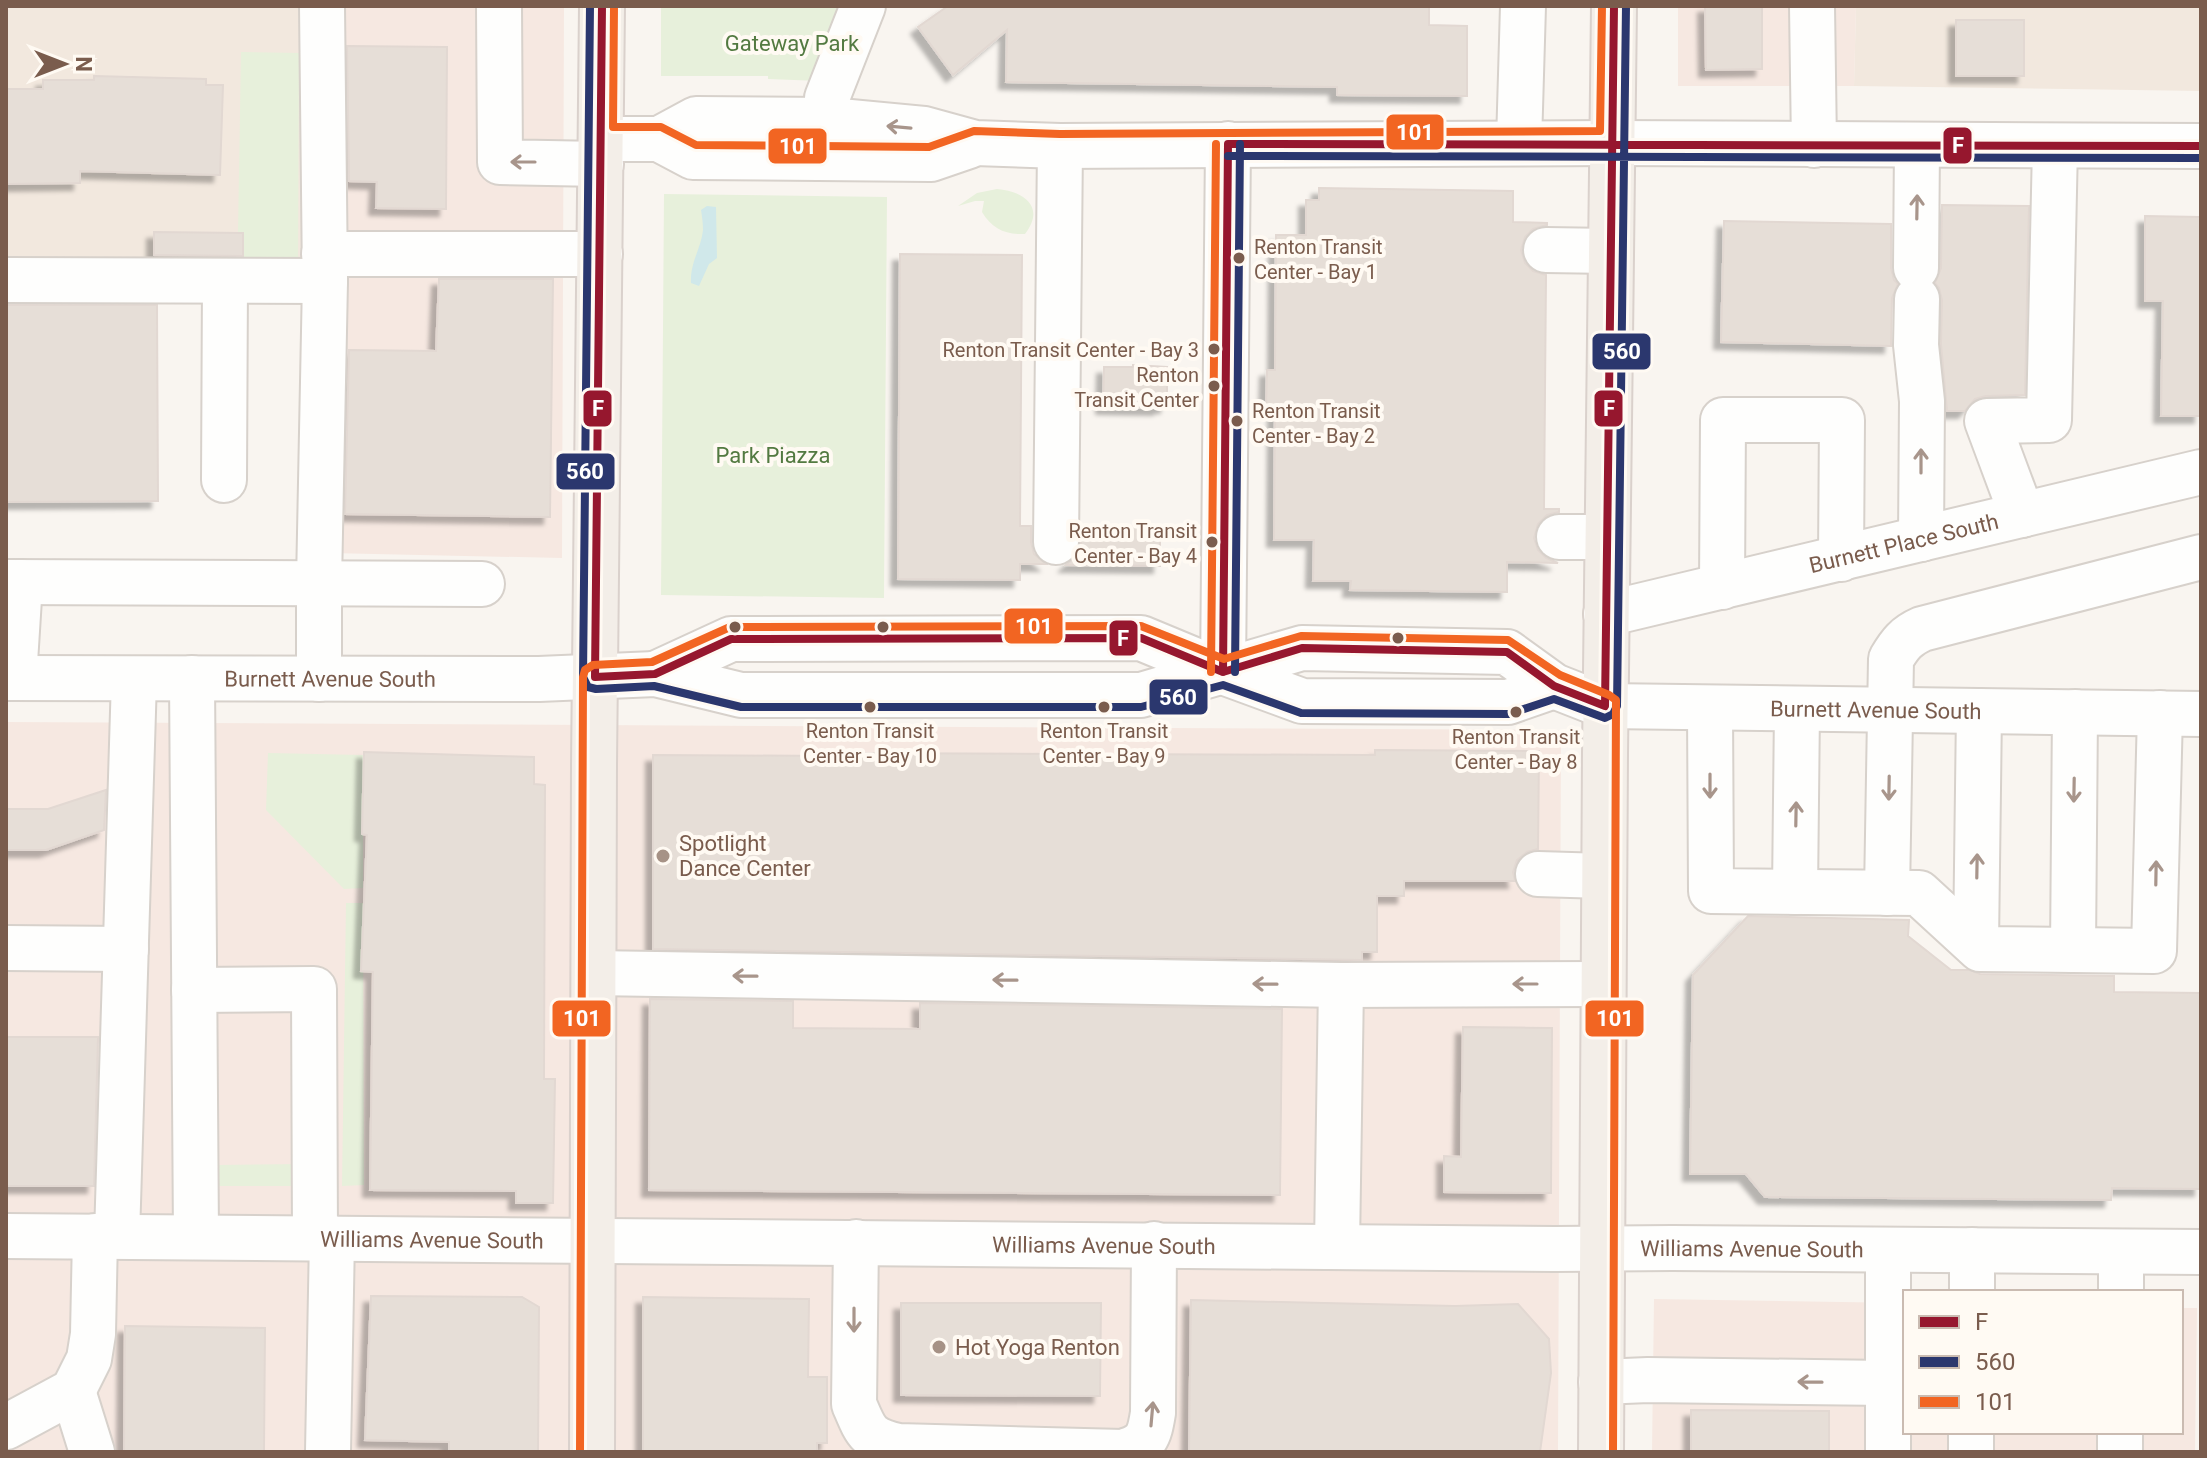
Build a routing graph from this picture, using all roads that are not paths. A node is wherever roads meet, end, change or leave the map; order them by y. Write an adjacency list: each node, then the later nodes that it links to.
1 (322, 6): 23 (street)
2 (499, 6): 19 (street, one-way to 2)
3 (602, 6): 19 (main road)
4 (863, 6): 8 (street)
5 (1523, 6): 11 (street)
6 (1614, 6): 12 (main road)
7 (1812, 6): 14 (street)
8 (829, 120): 9 (street); 10 (street, one-way to 8)
9 (659, 139): 10 (street); 19 (street)
10 (975, 143): 16 (street)
11 (1519, 143): 12 (street); 13 (street)
12 (1612, 143): 14 (street); 21 (main road)
13 (1228, 144): 16 (street); 40 (street)
14 (1814, 145): 15 (street)
15 (1917, 145): 17 (street); 31 (street, one-way to 15)
16 (1060, 146): 32 (street)
17 (2055, 146): 18 (street); 28 (street)
18 (2201, 146)
19 (601, 151): 22 (main road)
20 (1546, 250): 21 (street)
21 (1611, 251): 30 (main road)
22 (600, 254): 23 (street); 42 (main road)
23 (324, 268): 25 (street); 36 (street)
24 (6, 280): 25 (street)
25 (225, 281): 27 (street)
26 (2201, 472): 28 (street, Burnett Place South)
27 (224, 480)
28 (2022, 515): 31 (street, Burnett Place South)
29 (1559, 537): 30 (street)
30 (1607, 537): 39 (main road)
31 (1921, 539): 34 (street, Burnett Place South)
32 (1056, 542)
33 (2201, 557): 50 (street)
34 (1841, 559): 38 (street, Burnett Place South); 38 (street)
35 (13, 582): 36 (street); 43 (street)
36 (319, 583): 37 (street); 46 (street)
37 (482, 584)
38 (1722, 587): 39 (street, Burnett Place South)
39 (1606, 614): 47 (main road)
40 (1223, 672): 41 (street, Burnett Avenue South); 41 (street, Burnett Avenue South); 47 (street, Burnett Avenue South)
41 (655, 674): 42 (street, Burnett Avenue South)
42 (595, 677): 46 (street, Burnett Avenue South); 62 (main road)
43 (10, 678): 45 (street, Burnett Avenue South)
44 (192, 678): 45 (street, Burnett Avenue South); 46 (street, Burnett Avenue South); 65 (street)
45 (134, 679): 60 (street)
46 (319, 679)
47 (1605, 706): 48 (street, Burnett Avenue South); 55 (main road)
48 (1710, 708): 49 (street, Burnett Avenue South); 56 (street, one-way to 56)
49 (1797, 709): 50 (street, Burnett Avenue South); 56 (street, one-way to 49)
50 (1890, 710): 51 (street, Burnett Avenue South); 57 (street, one-way to 57)
51 (1979, 711): 52 (street, Burnett Avenue South); 58 (street, one-way to 51)
52 (2075, 712): 53 (street, Burnett Avenue South); 61 (street, one-way to 61)
53 (2180, 713): 61 (street, one-way to 53)
54 (1538, 874): 55 (street)
55 (1604, 876): 63 (main road)
56 (1795, 892): 57 (street)
57 (1887, 893): 58 (street)
58 (1976, 944): 61 (street)
59 (6, 948): 60 (street)
60 (126, 949): 67 (street)
61 (2073, 950)
62 (594, 973): 64 (street, one-way to 62); 70 (main road)
63 (1603, 984): 64 (street, one-way to 64); 74 (main road)
64 (1341, 985): 73 (street)
65 (194, 990): 68 (street); 69 (street)
66 (6, 1236): 67 (street, Williams Avenue South)
67 (106, 1236): 68 (street, Williams Avenue South); 81 (street)
68 (196, 1237): 69 (street, Williams Avenue South)
69 (324, 1238): 70 (street, Williams Avenue South); 84 (street)
70 (593, 1240): 71 (street, Williams Avenue South); 85 (main road)
71 (856, 1242): 72 (street, Williams Avenue South); 72 (street, one-way to 72)
72 (1154, 1244): 73 (street, Williams Avenue South)
73 (1337, 1246): 74 (street, Williams Avenue South)
74 (1602, 1248): 75 (street, Williams Avenue South); 79 (main road)
75 (1888, 1250): 77 (street, Williams Avenue South); 80 (street)
76 (2201, 1252): 78 (street, Williams Avenue South)
77 (1972, 1271): 78 (street, Williams Avenue South)
78 (2121, 1272)
79 (1601, 1382): 80 (street, one-way to 79); 86 (main road)
80 (1888, 1383): 87 (street)
81 (73, 1391): 82 (street); 83 (street)
82 (6, 1427)
83 (92, 1452)
84 (328, 1452)
85 (592, 1452)
86 (1601, 1452)
87 (1888, 1452)

